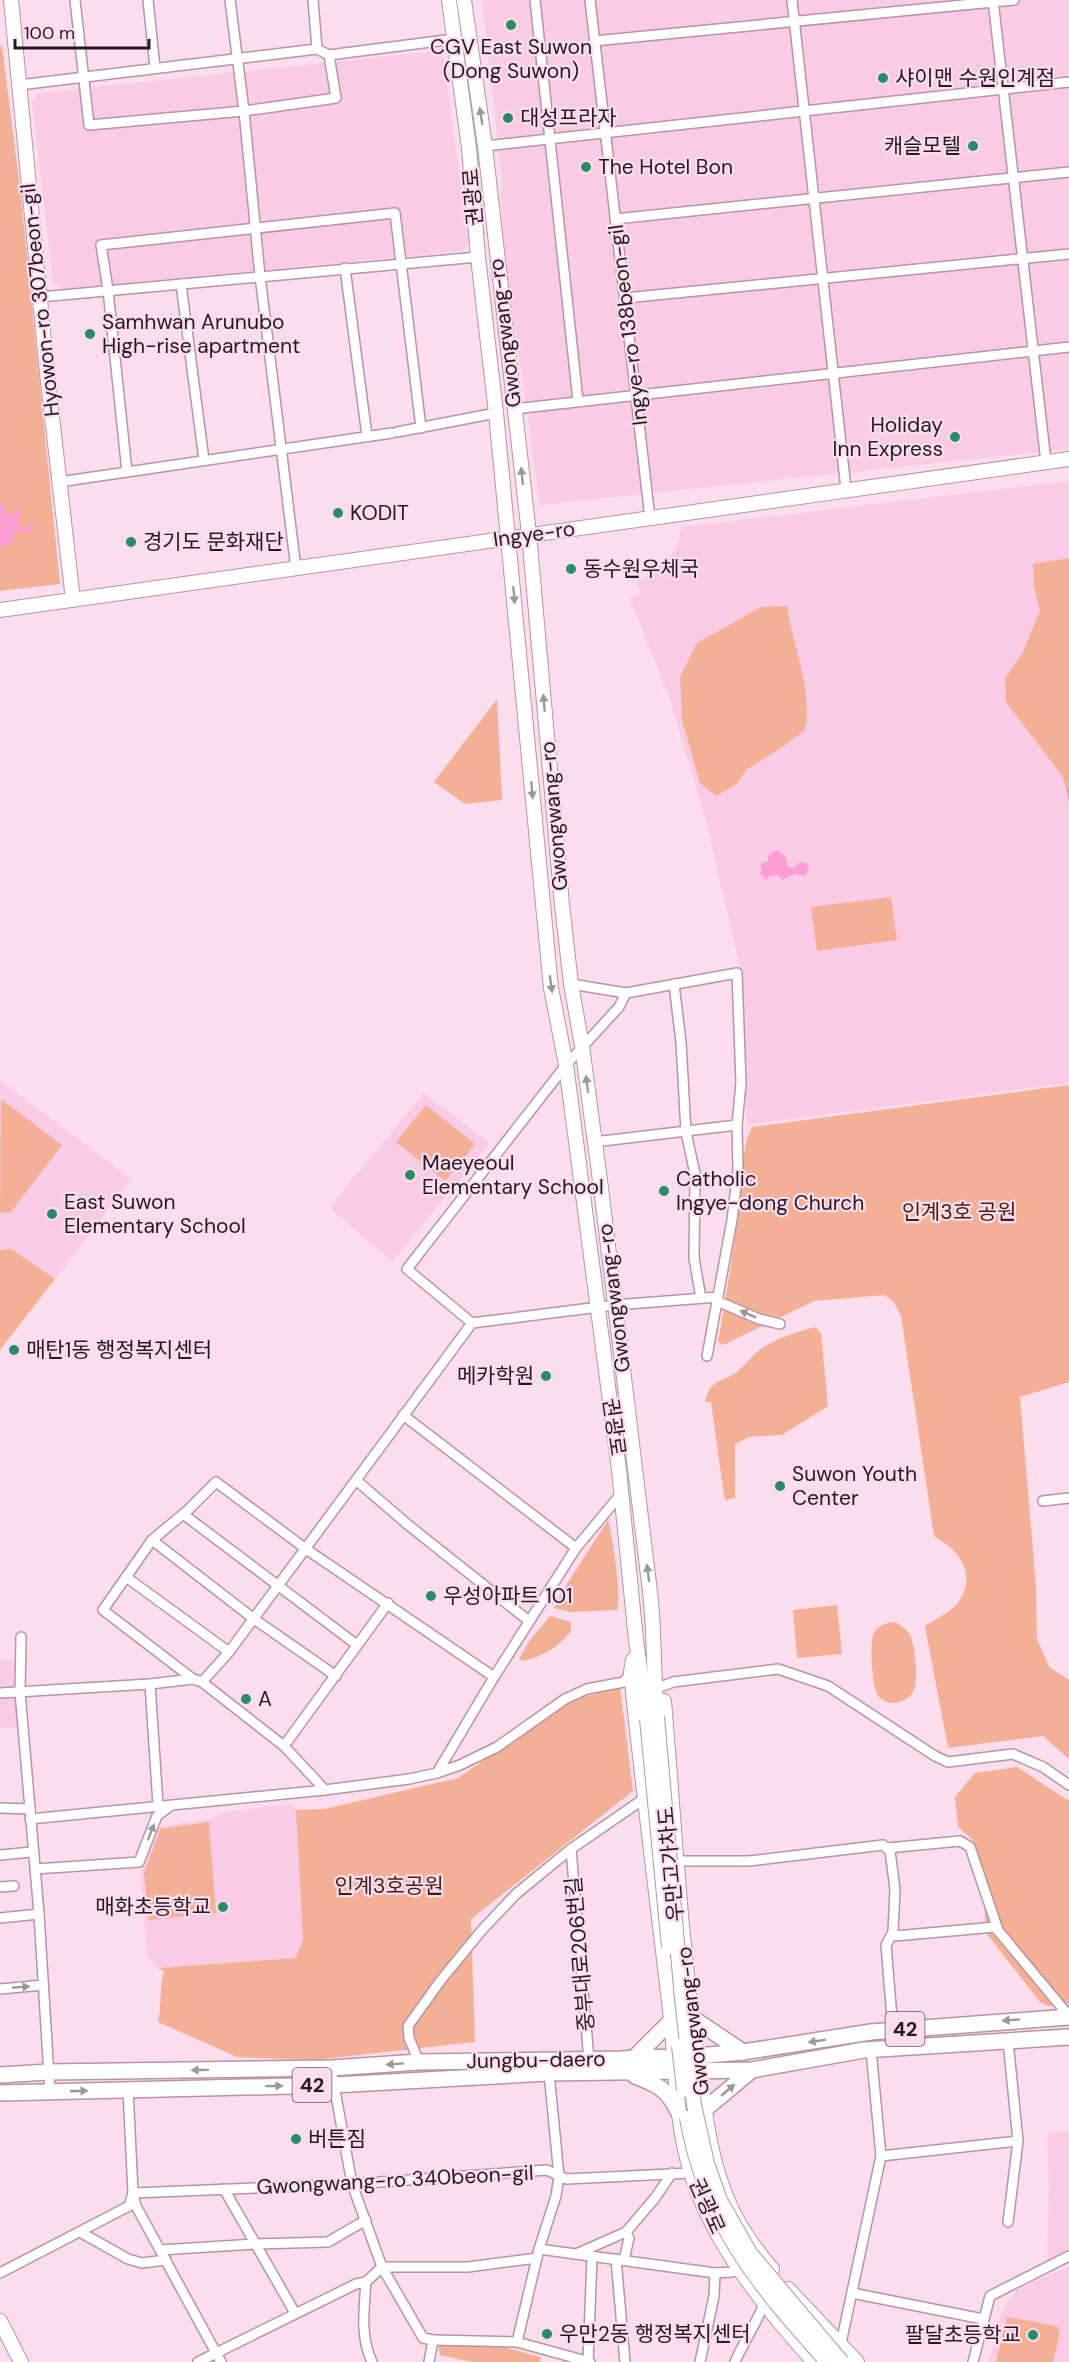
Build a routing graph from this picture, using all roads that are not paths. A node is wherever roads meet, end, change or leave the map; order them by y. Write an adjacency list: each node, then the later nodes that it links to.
1 (11, 0): 22 (street, Hyowon-ro 307beon-gil)
2 (75, 0): 20 (street)
3 (148, 0): 19 (street)
4 (230, 0): 18 (street)
5 (313, 0): 16 (street)
6 (449, 0): 14 (street, 권광로)
7 (464, 0): 28 (street, Gwongwang-ro, one-way to 7)
8 (535, 0): 27 (street)
9 (590, 0): 15 (street, Ingye-ro 138beon-gil)
10 (792, 0): 13 (street)
11 (1014, 0): 12 (street)
12 (993, 1): 13 (street); 23 (street)
13 (795, 21): 15 (street); 25 (street)
14 (454, 39): 17 (street); 35 (street, 권광로)
15 (594, 40): 26 (street, Ingye-ro 138beon-gil)
16 (317, 49): 17 (street); 18 (street)
17 (330, 55): 24 (street)
18 (237, 58): 19 (street); 24 (street)
19 (155, 68): 20 (street)
20 (83, 77): 22 (street); 24 (street)
21 (1069, 82): 23 (street)
22 (20, 85): 43 (street, Hyowon-ro 307beon-gil)
23 (1003, 89): 25 (street); 30 (street)
24 (244, 111): 33 (street)
25 (804, 111): 26 (street); 31 (street)
26 (605, 133): 27 (street); 32 (street, Ingye-ro 138beon-gil)
27 (550, 139): 28 (street); 49 (street)
28 (485, 146): 50 (street, Gwongwang-ro)
29 (1069, 172): 30 (street)
30 (1013, 178): 31 (street); 36 (street)
31 (814, 198): 32 (street); 40 (street)
32 (615, 219): 44 (street, Ingye-ro 138beon-gil)
33 (255, 228): 37 (street); 39 (street); 42 (street)
34 (1069, 254): 36 (street)
35 (478, 257): 37 (street); 51 (street, 권광로)
36 (1023, 258): 40 (street); 46 (street)
37 (401, 263): 38 (street); 52 (street)
38 (345, 268): 39 (street); 53 (street)
39 (260, 276): 41 (street); 54 (street)
40 (823, 279): 44 (street); 47 (street)
41 (181, 284): 42 (street); 56 (street)
42 (108, 290): 43 (street); 58 (street)
43 (40, 297): 59 (street, Hyowon-ro 307beon-gil)
44 (625, 298): 48 (street, Ingye-ro 138beon-gil)
45 (1069, 347): 46 (street)
46 (1033, 351): 47 (street); 57 (street)
47 (833, 373): 48 (street); 60 (street)
48 (636, 394): 49 (street); 61 (street, Ingye-ro 138beon-gil)
49 (578, 401): 50 (street)
50 (514, 409): 62 (street, Gwongwang-ro, one-way to 50)
51 (496, 413): 52 (street); 63 (street, 권광로)
52 (421, 428): 53 (street)
53 (367, 436): 54 (street)
54 (281, 449): 56 (street); 64 (street)
55 (1069, 459): 57 (street, Ingye-ro)
56 (204, 460): 58 (street)
57 (1046, 462): 60 (street, Ingye-ro)
58 (127, 472): 59 (street)
59 (59, 482): 65 (street, Hyowon-ro 307beon-gil)
60 (846, 489): 61 (street, Ingye-ro)
61 (650, 518): 62 (street, Ingye-ro)
62 (529, 534): 63 (street, Ingye-ro); 67 (street, Gwongwang-ro, one-way to 62)
63 (509, 537): 64 (street, Ingye-ro); 71 (street, 권광로, one-way to 71)
64 (296, 568): 65 (street, Ingye-ro)
65 (73, 600): 66 (street, Ingye-ro)
66 (0, 610)
67 (571, 984): 69 (street); 70 (street, Gwongwang-ro)
68 (674, 984): 69 (street); 72 (street); 73 (street)
69 (626, 993): 70 (street)
70 (582, 1046): 71 (street); 74 (street, Gwongwang-ro, one-way to 70)
71 (566, 1065): 78 (street, 권광로); 79 (street)
72 (738, 1125): 73 (street); 76 (street)
73 (686, 1132): 74 (street); 75 (street)
74 (594, 1142): 77 (street, Gwongwang-ro)
75 (701, 1298): 76 (street); 77 (street)
76 (718, 1299): 80 (street, one-way to 76); 81 (street)
77 (615, 1305): 78 (street); 96 (street, Gwongwang-ro, one-way to 77)
78 (597, 1307): 79 (street); 84 (street, 권광로)
79 (472, 1323): 82 (street)
80 (780, 1324)
81 (707, 1356)
82 (403, 1415): 83 (street); 89 (street)
83 (356, 1480): 90 (street); 95 (street)
84 (621, 1494): 89 (street); 98 (street, 권광로)
85 (1069, 1498): 86 (street)
86 (1043, 1501)
87 (183, 1514): 88 (street); 90 (street); 92 (street)
88 (152, 1540): 91 (street); 94 (street)
89 (576, 1548): 95 (street)
90 (306, 1549): 92 (street); 93 (street)
91 (126, 1577): 100 (street); 104 (street)
92 (279, 1585): 94 (street); 99 (street)
93 (388, 1603): 99 (street); 103 (street)
94 (254, 1619): 100 (street); 102 (street)
95 (529, 1621): 103 (street)
96 (654, 1631): 106 (street, Gwongwang-ro); 109 (street, Gwongwang-ro)
97 (21, 1637): 107 (street)
98 (636, 1640): 101 (street, Gwongwang-ro); 109 (street, 권광로)
99 (357, 1645): 102 (street)
100 (229, 1652): 104 (street)
101 (631, 1672): 111 (street); 114 (street, Gwongwang-ro)
102 (336, 1677): 110 (street)
103 (494, 1677): 111 (street)
104 (197, 1680): 105 (street); 110 (street)
105 (150, 1684): 107 (street); 115 (street)
106 (663, 1686): 112 (street); 123 (street, Gwongwang-ro)
107 (20, 1692): 108 (street); 117 (street)
108 (0, 1693)
109 (652, 1718): 205 (street, 우만고가차도, bridge); 206 (street, 우만고가차도, bridge)
110 (284, 1746): 113 (street)
111 (437, 1773): 113 (street)
112 (1069, 1785)
113 (325, 1790): 115 (street)
114 (645, 1798): 120 (street); 135 (street, Gwongwang-ro)
115 (163, 1806): 118 (street); 124 (street, one-way to 115)
116 (0, 1808): 117 (street)
117 (30, 1809): 118 (street)
118 (30, 1819): 121 (street)
119 (888, 1848): 123 (street); 129 (street); 130 (street)
120 (571, 1849): 143 (street, 중부대로206번길); 144 (street)
121 (32, 1852): 122 (street); 124 (street)
122 (0, 1855)
123 (677, 1861): 133 (street, Gwongwang-ro)
124 (35, 1869): 127 (street)
125 (14, 1886): 126 (street)
126 (0, 1887)
127 (39, 1914): 128 (street); 131 (street)
128 (0, 1918)
129 (998, 1930): 130 (street); 134 (street)
130 (893, 1932): 136 (street)
131 (43, 1985): 132 (street, one-way to 131); 148 (street)
132 (0, 1989)
133 (691, 2017): 140 (main road); 141 (street, Gwongwang-ro)
134 (1069, 2017): 136 (main road, Jungbu-daero / 42, one-way to 136)
135 (671, 2021): 142 (main road); 145 (street, 권광로)
136 (893, 2030): 140 (main road, Jungbu-daero / 42, one-way to 140)
137 (1069, 2037): 138 (main road, Jungbu-daero / 42)
138 (1008, 2041): 139 (main road, Jungbu-daero / 42); 159 (street)
139 (871, 2050): 147 (main road, Jungbu-daero / 42); 160 (street)
140 (743, 2052): 141 (main road, Jungbu-daero / 42)
141 (697, 2055): 145 (main road, Jungbu-daero / 42); 149 (street, Gwongwang-ro)
142 (634, 2058): 143 (main road, Jungbu-daero / 42); 145 (main road, Jungbu-daero / 42)
143 (589, 2060): 144 (main road, Jungbu-daero / 42)
144 (419, 2062): 146 (main road, Jungbu-daero / 42, one-way to 146)
145 (674, 2065): 149 (main road, Jungbu-daero / 42); 151 (main road, Jungbu-daero / 42); 158 (street, 권광로)
146 (331, 2068): 148 (main road, Jungbu-daero / 42, one-way to 148); 153 (street)
147 (752, 2070): 149 (main road, Jungbu-daero / 42); 157 (main road, one-way to 147)
148 (48, 2072): 152 (main road, Jungbu-daero / 42); 155 (street)
149 (700, 2072): 157 (street, Gwongwang-ro)
150 (549, 2073): 151 (main road, Jungbu-daero / 42); 153 (main road, Jungbu-daero / 42); 163 (street)
151 (624, 2073): 158 (main road)
152 (0, 2075)
153 (334, 2085): 154 (main road, Jungbu-daero / 42, one-way to 153); 164 (street)
154 (128, 2089): 155 (main road, Jungbu-daero / 42, one-way to 154); 166 (street)
155 (50, 2092): 156 (main road, Jungbu-daero / 42)
156 (0, 2093)
157 (704, 2110): 179 (street, Gwongwang-ro)
158 (679, 2113): 162 (street, 권광로)
159 (1018, 2141): 160 (street); 168 (street)
160 (881, 2156): 185 (street)
161 (672, 2173): 162 (street, Gwongwang-ro 340beon-gil); 163 (street, Gwongwang-ro 340beon-gil); 170 (street)
162 (691, 2173): 181 (street, 권광로)
163 (559, 2176): 164 (street, Gwongwang-ro 340beon-gil); 173 (street)
164 (352, 2184): 165 (street, Gwongwang-ro 340beon-gil); 167 (street)
165 (224, 2189): 166 (street, Gwongwang-ro 340beon-gil); 171 (street)
166 (133, 2193): 169 (street); 172 (street)
167 (366, 2220): 171 (street); 180 (street)
168 (1008, 2222)
169 (80, 2232): 177 (street); 182 (street)
170 (626, 2232): 174 (street); 178 (street)
171 (255, 2244): 172 (street); 187 (street)
172 (160, 2250): 177 (street)
173 (538, 2253): 174 (street); 180 (street); 191 (street)
174 (576, 2254): 175 (street)
175 (592, 2256): 178 (street); 200 (street)
176 (1069, 2256): 188 (street)
177 (166, 2260): 193 (street)
178 (620, 2260): 183 (street); 201 (street)
179 (764, 2260): 181 (street); 192 (street, Gwongwang-ro)
180 (382, 2267): 184 (street); 190 (street)
181 (740, 2270): 183 (street); 186 (street, 권광로)
182 (0, 2273)
183 (716, 2273): 202 (street)
184 (366, 2282): 187 (street); 198 (street)
185 (852, 2293): 188 (street); 192 (street)
186 (765, 2301): 203 (street); 204 (street, 권광로)
187 (295, 2313): 193 (street)
188 (983, 2319): 208 (street)
189 (0, 2321): 195 (street)
190 (433, 2340): 191 (street); 199 (street)
191 (517, 2342): 194 (street)
192 (841, 2344): 206 (street); 207 (street, Gwongwang-ro)
193 (216, 2353): 196 (street); 197 (street)
194 (555, 2357): 200 (street)
195 (21, 2362)
196 (198, 2362)
197 (221, 2362)
198 (372, 2362)
199 (429, 2362)
200 (589, 2362)
201 (625, 2362)
202 (700, 2362)
203 (735, 2362)
204 (814, 2362)
205 (826, 2362)
206 (840, 2362)
207 (857, 2362)
208 (973, 2362)

